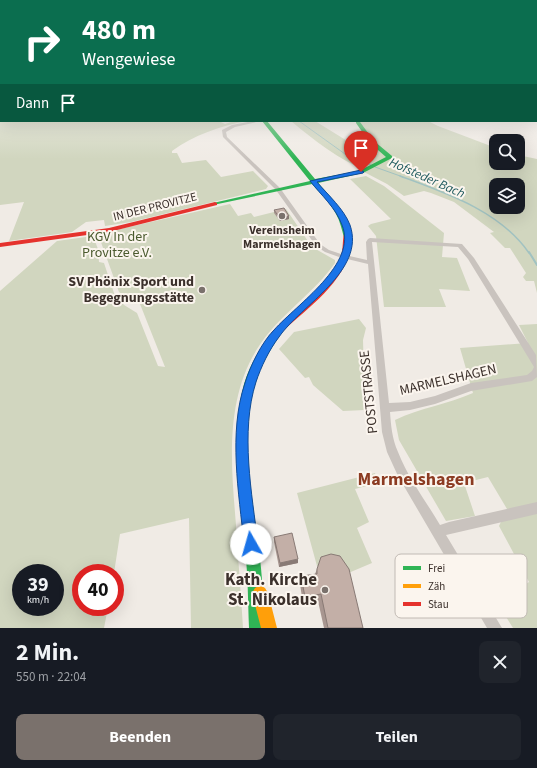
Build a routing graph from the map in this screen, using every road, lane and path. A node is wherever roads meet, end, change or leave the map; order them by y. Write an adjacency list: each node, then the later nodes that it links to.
1 (254, 122): 5 (street)
2 (265, 122): 4 (street)
3 (358, 123): 4 (street, IN DER PROVITZE)
4 (313, 181): 5 (street, IN DER PROVITZE); 7 (street)
5 (278, 189): 6 (street, IN DER PROVITZE); 7 (street)
6 (0, 245)
7 (342, 256): 8 (street); 15 (street)
8 (371, 263): 9 (street); 11 (street, POSTSTRASSE)
9 (537, 365)
10 (537, 370): 11 (street, MARMELSHAGEN)
11 (385, 408): 13 (street, POSTSTRASSE)
12 (537, 508): 13 (street)
13 (438, 532): 14 (street, POSTSTRASSE)
14 (451, 554)
15 (255, 573): 17 (street); 18 (street)
16 (489, 618): 19 (street, POSTSTRASSE)
17 (257, 628)
18 (269, 628)
19 (495, 628)

